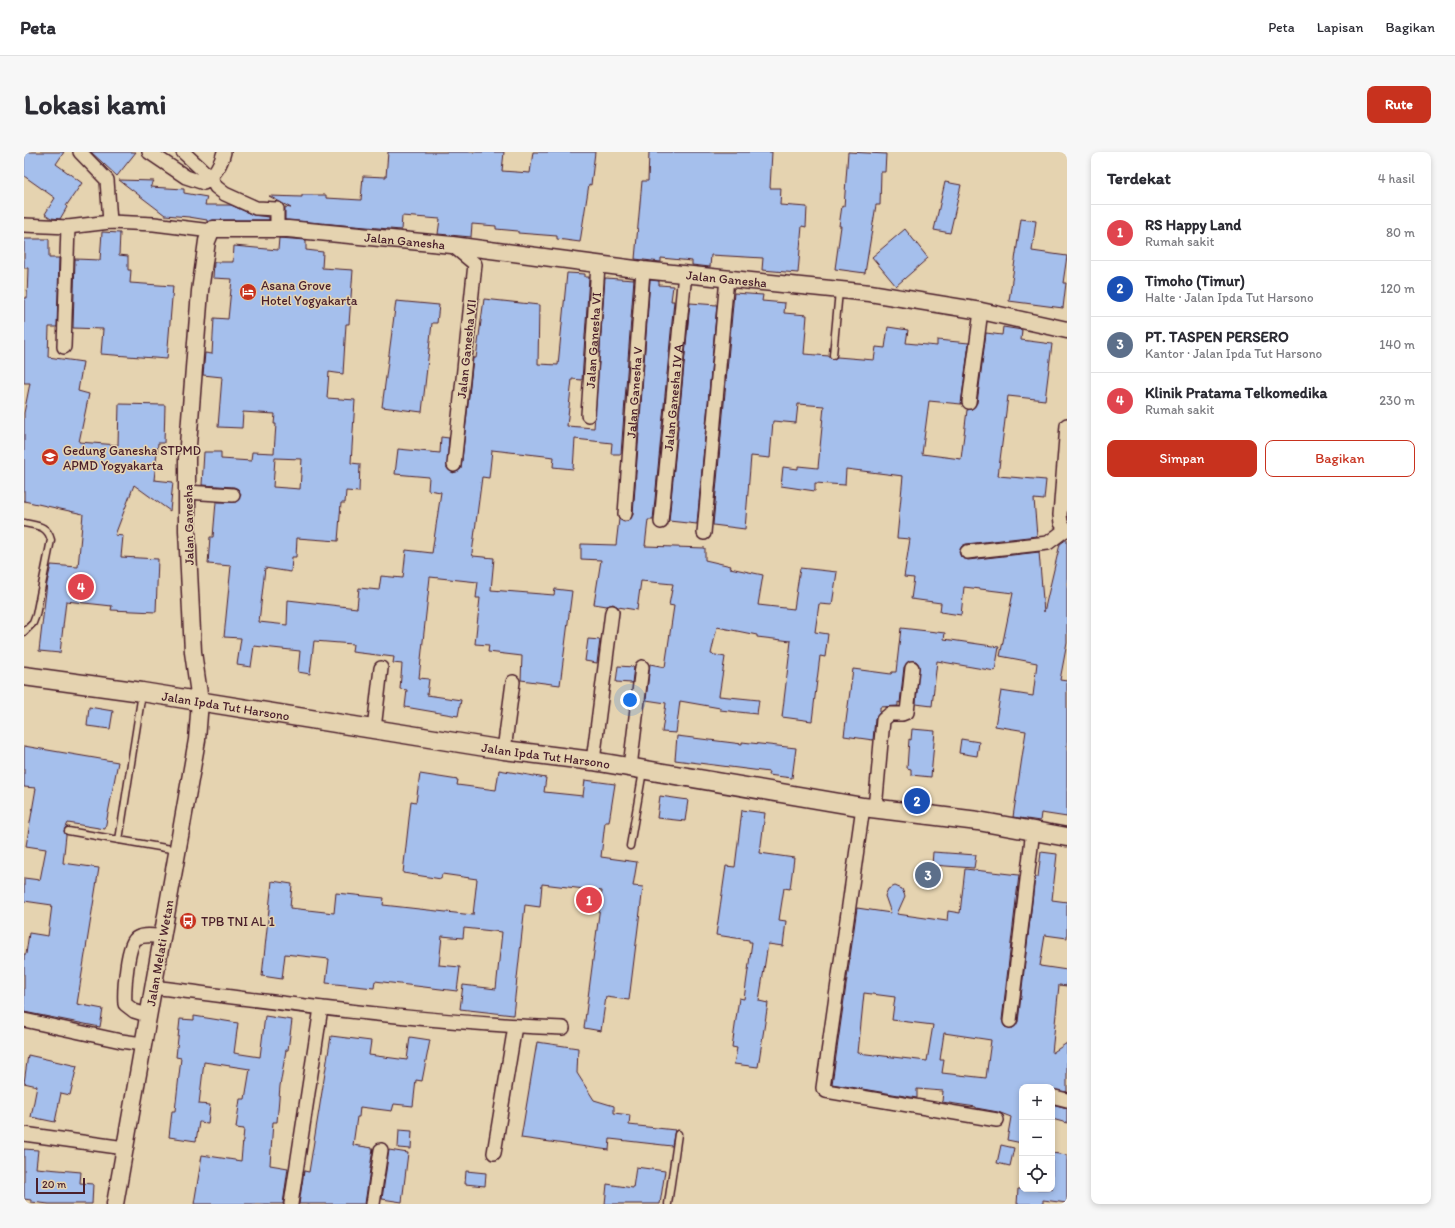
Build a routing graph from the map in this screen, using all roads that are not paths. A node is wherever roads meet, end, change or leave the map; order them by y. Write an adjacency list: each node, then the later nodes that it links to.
1 (80, 152): 6 (street)
2 (149, 152): 5 (street)
3 (183, 152): 5 (street)
4 (224, 152): 5 (street)
5 (211, 178): 9 (street)
6 (110, 222): 8 (street); 10 (street)
7 (24, 225): 8 (street)
8 (68, 227): 19 (street)
9 (277, 229): 10 (street, Jalan Ganesha); 11 (street, Jalan Ganesha)
10 (211, 231): 25 (street, Jalan Ganesha)
11 (452, 245): 12 (street, Jalan Ganesha); 24 (street, Jalan Ganesha VII)
12 (598, 265): 13 (street, Jalan Ganesha); 22 (street, Jalan Ganesha VI)
13 (643, 270): 14 (street, Jalan Ganesha); 27 (street, Jalan Ganesha V)
14 (684, 273): 15 (street, Jalan Ganesha); 28 (street, Jalan Ganesha IV A)
15 (727, 278): 16 (street, Jalan Ganesha); 31 (street)
16 (839, 290): 17 (street, Jalan Ganesha); 20 (lane)
17 (981, 311): 18 (street, Jalan Ganesha); 21 (street)
18 (1067, 330)
19 (64, 347)
20 (833, 355)
21 (969, 402)
22 (588, 415)
23 (1067, 425): 30 (street)
24 (454, 465)
25 (187, 492): 26 (street); 41 (street, Jalan Ganesha)
26 (233, 495)
27 (625, 514)
28 (661, 522)
29 (24, 523): 34 (lane)
30 (1066, 530): 32 (street)
31 (704, 533)
32 (967, 552)
33 (612, 612): 44 (street)
34 (24, 632)
35 (642, 667): 45 (street)
36 (381, 668): 42 (street)
37 (912, 668): 46 (street)
38 (24, 676): 40 (main road, Jalan Ipda Tut Harsono)
39 (513, 682): 43 (street)
40 (142, 692): 41 (main road, Jalan Ipda Tut Harsono); 50 (lane)
41 (200, 701): 42 (main road, Jalan Ipda Tut Harsono); 52 (street, Jalan Melati Wetan)
42 (374, 729): 43 (main road, Jalan Ipda Tut Harsono)
43 (504, 750): 44 (main road, Jalan Ipda Tut Harsono)
44 (593, 761): 45 (main road, Jalan Ipda Tut Harsono)
45 (637, 768): 46 (main road, Jalan Ipda Tut Harsono); 51 (lane)
46 (869, 808): 47 (main road, Jalan Ipda Tut Harsono); 62 (street)
47 (1033, 830): 49 (main road, Jalan Ipda Tut Harsono); 58 (street)
48 (68, 831): 50 (lane)
49 (1067, 837)
50 (119, 840): 52 (lane)
51 (630, 846)
52 (177, 850): 53 (street, Jalan Melati Wetan)
53 (162, 937): 54 (street, Jalan Melati Wetan); 56 (street)
54 (153, 987): 55 (street); 56 (street, Jalan Melati Wetan)
55 (321, 1008): 59 (street); 69 (street)
56 (148, 1015): 61 (street, Jalan Melati Wetan)
57 (24, 1020): 61 (street)
58 (1010, 1021)
59 (515, 1026): 60 (street); 67 (street)
60 (563, 1028)
61 (142, 1044): 65 (street, Jalan Melati Wetan)
62 (997, 1120)
63 (24, 1134): 65 (street)
64 (678, 1134): 71 (lane)
65 (125, 1148): 68 (street, Jalan Melati Wetan)
66 (381, 1150): 70 (street)
67 (494, 1153)
68 (115, 1204)
69 (291, 1204)
70 (373, 1204)
71 (668, 1204)

